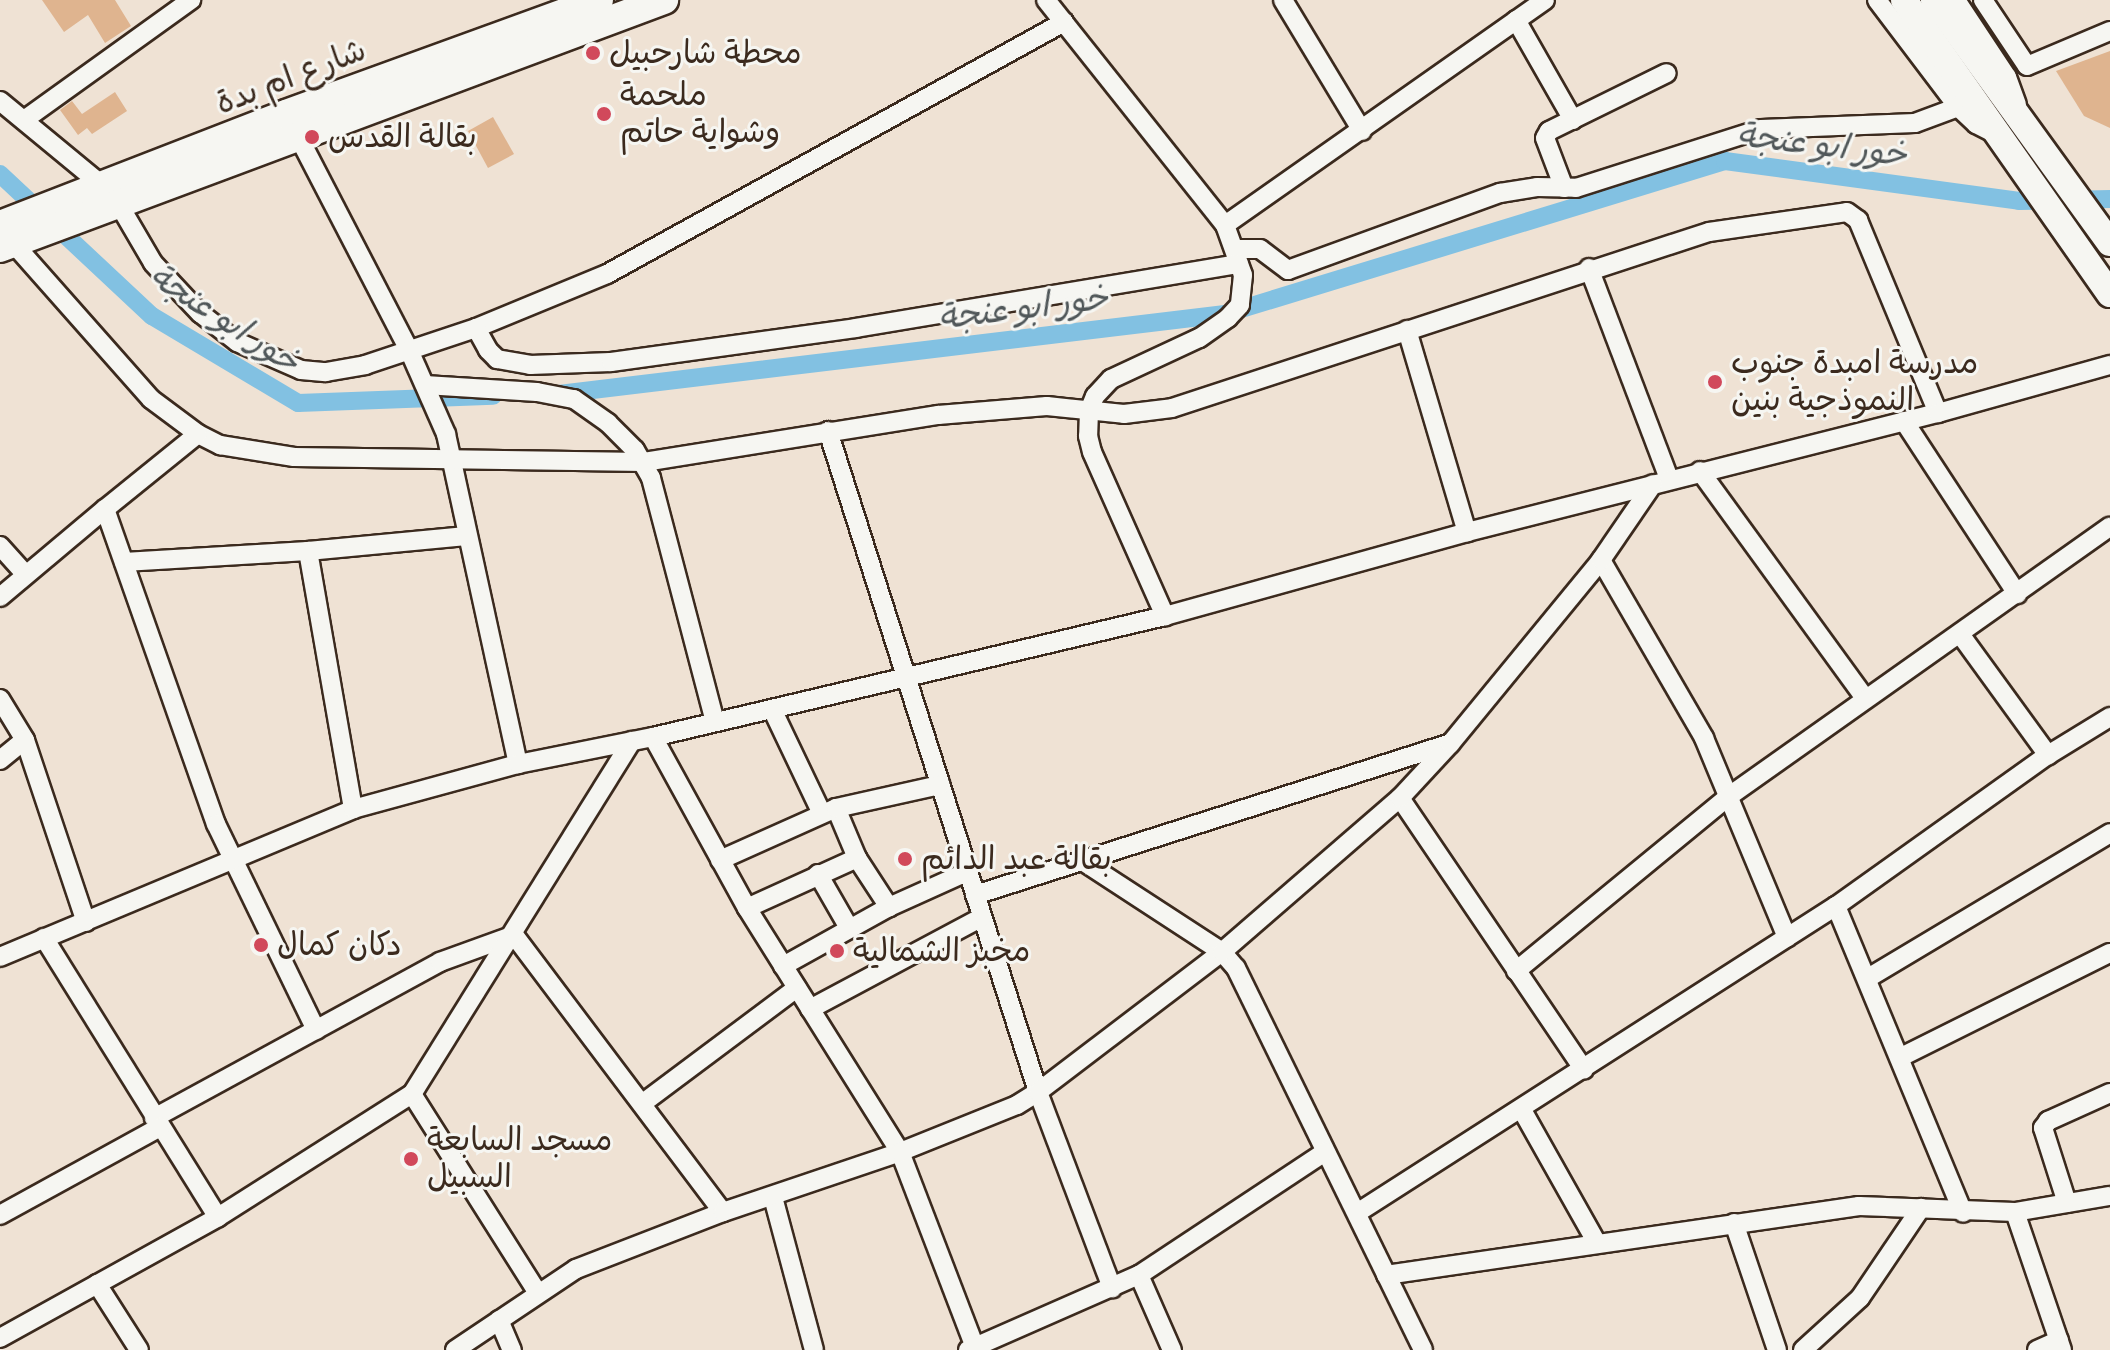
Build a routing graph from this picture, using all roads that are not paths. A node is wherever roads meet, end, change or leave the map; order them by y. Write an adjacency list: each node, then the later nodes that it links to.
1 (191, 0): 17 (street)
2 (664, 0): 21 (main road)
3 (1046, 0): 12 (street)
4 (1283, 0): 20 (street)
5 (1545, 0): 11 (street)
6 (1877, 0): 16 (street)
7 (1904, 0): 10 (main road)
8 (1983, 0): 13 (street)
9 (586, 2): 23 (main road, شارع ام بدة)
10 (1937, 8): 19 (main road); 19 (street)
11 (1516, 20): 18 (street); 20 (street)
12 (1064, 22): 24 (street); 30 (street)
13 (2110, 31)
14 (1667, 73): 18 (street)
15 (0, 101): 17 (street)
16 (1958, 107): 19 (street); 22 (street)
17 (24, 120): 23 (street)
18 (1573, 120): 22 (street)
19 (2011, 128): 26 (main road); 29 (main road)
20 (1362, 131): 24 (street)
21 (297, 134): 23 (main road); 32 (street)
22 (1564, 188): 27 (street)
23 (101, 198): 25 (main road, شارع ام بدة); 32 (street)
24 (1225, 225): 27 (street)
25 (9, 235): 39 (street)
26 (2110, 243)
27 (1237, 257): 30 (street); 35 (street)
28 (1589, 268): 31 (street); 36 (street); 43 (street)
29 (2110, 294)
30 (476, 328): 32 (street)
31 (1407, 330): 35 (street); 46 (street)
32 (409, 350): 34 (street)
33 (2110, 365): 36 (street)
34 (425, 385): 40 (street); 41 (street)
35 (1089, 411): 38 (street); 55 (street)
36 (1938, 413): 37 (street)
37 (1904, 421): 42 (street); 53 (street)
38 (828, 431): 41 (street); 57 (street)
39 (198, 434): 40 (street); 44 (street)
40 (453, 460): 41 (street); 47 (street)
41 (644, 462): 62 (street)
42 (1700, 471): 43 (street); 58 (street)
43 (1661, 482): 46 (street); 50 (street)
44 (105, 509): 51 (street); 52 (street)
45 (2110, 527): 53 (street)
46 (1467, 532): 55 (street)
47 (466, 536): 49 (street); 69 (street)
48 (0, 546): 52 (street)
49 (308, 551): 51 (street); 73 (street)
50 (1601, 560): 66 (street); 71 (street)
51 (124, 562): 77 (street)
52 (25, 574): 54 (street)
53 (2017, 594): 56 (street)
54 (0, 597)
55 (1165, 616): 57 (street)
56 (1960, 634): 58 (street); 67 (street)
57 (906, 678): 60 (street); 70 (street)
58 (1865, 698): 71 (street)
59 (0, 699): 64 (street)
60 (772, 709): 62 (street); 74 (street)
61 (2110, 717): 67 (street)
62 (715, 722): 63 (street)
63 (653, 737): 65 (street); 78 (street)
64 (25, 740): 68 (street); 87 (street)
65 (632, 741): 69 (street); 89 (street)
66 (1450, 744): 72 (street); 79 (street)
67 (2048, 755): 83 (street)
68 (0, 760)
69 (518, 764): 73 (street)
70 (940, 785): 74 (street); 80 (street)
71 (1728, 797): 90 (street); 96 (street)
72 (1400, 798): 92 (street); 96 (street)
73 (353, 809): 77 (street)
74 (829, 811): 76 (street); 78 (street)
75 (2110, 833): 97 (street)
76 (857, 858): 81 (street); 84 (street)
77 (231, 859): 87 (street); 100 (street)
78 (720, 860): 85 (street)
79 (1084, 862): 82 (street); 92 (street)
80 (967, 872): 82 (street); 84 (street)
81 (818, 874): 85 (street); 88 (street)
82 (975, 895): 86 (street)
83 (1836, 906): 90 (street); 97 (street)
84 (889, 907): 88 (street)
85 (747, 908): 95 (street)
86 (982, 917): 99 (street); 103 (street)
87 (86, 922): 91 (street)
88 (849, 928): 95 (street)
89 (514, 935): 100 (street); 105 (street); 106 (street)
90 (1787, 937): 102 (street)
91 (44, 938): 94 (street); 108 (street)
92 (1222, 952): 103 (street); 110 (street)
93 (2110, 953): 101 (street)
94 (0, 957)
95 (783, 966): 98 (street)
96 (1516, 971): 102 (street)
97 (1868, 978): 101 (street)
98 (797, 988): 99 (street); 106 (street)
99 (810, 1009): 109 (street)
100 (316, 1030): 108 (street)
101 (1901, 1057): 118 (street)
102 (1584, 1070): 107 (street)
103 (1038, 1092): 109 (street); 126 (street)
104 (2110, 1093): 113 (street)
105 (412, 1094): 120 (street); 127 (street)
106 (643, 1103): 115 (street)
107 (1522, 1110): 117 (street); 122 (street)
108 (157, 1123): 119 (street); 120 (street)
109 (900, 1152): 112 (street); 131 (street)
110 (1325, 1152): 117 (street); 123 (street)
111 (2110, 1196): 113 (street)
112 (773, 1197): 115 (street); 135 (street)
113 (2067, 1203): 116 (street)
114 (1921, 1208): 118 (street); 121 (street); 139 (street)
115 (723, 1212): 127 (street)
116 (2015, 1212): 118 (street); 130 (street)
117 (1357, 1213): 124 (street)
118 (1963, 1213)
119 (0, 1215)
120 (218, 1217): 125 (street)
121 (1734, 1223): 122 (street); 138 (street)
122 (1597, 1243): 124 (street)
123 (1139, 1275): 126 (street); 136 (street)
124 (1386, 1275): 137 (street)
125 (97, 1284): 129 (street); 132 (street)
126 (1112, 1288): 131 (street)
127 (537, 1292): 128 (street)
128 (499, 1320): 133 (street); 134 (street)
129 (0, 1338)
130 (2061, 1345): 140 (street)
131 (971, 1348)
132 (139, 1350)
133 (455, 1350)
134 (512, 1350)
135 (814, 1350)
136 (1172, 1350)
137 (1423, 1350)
138 (1777, 1350)
139 (1802, 1350)
140 (2037, 1350)

